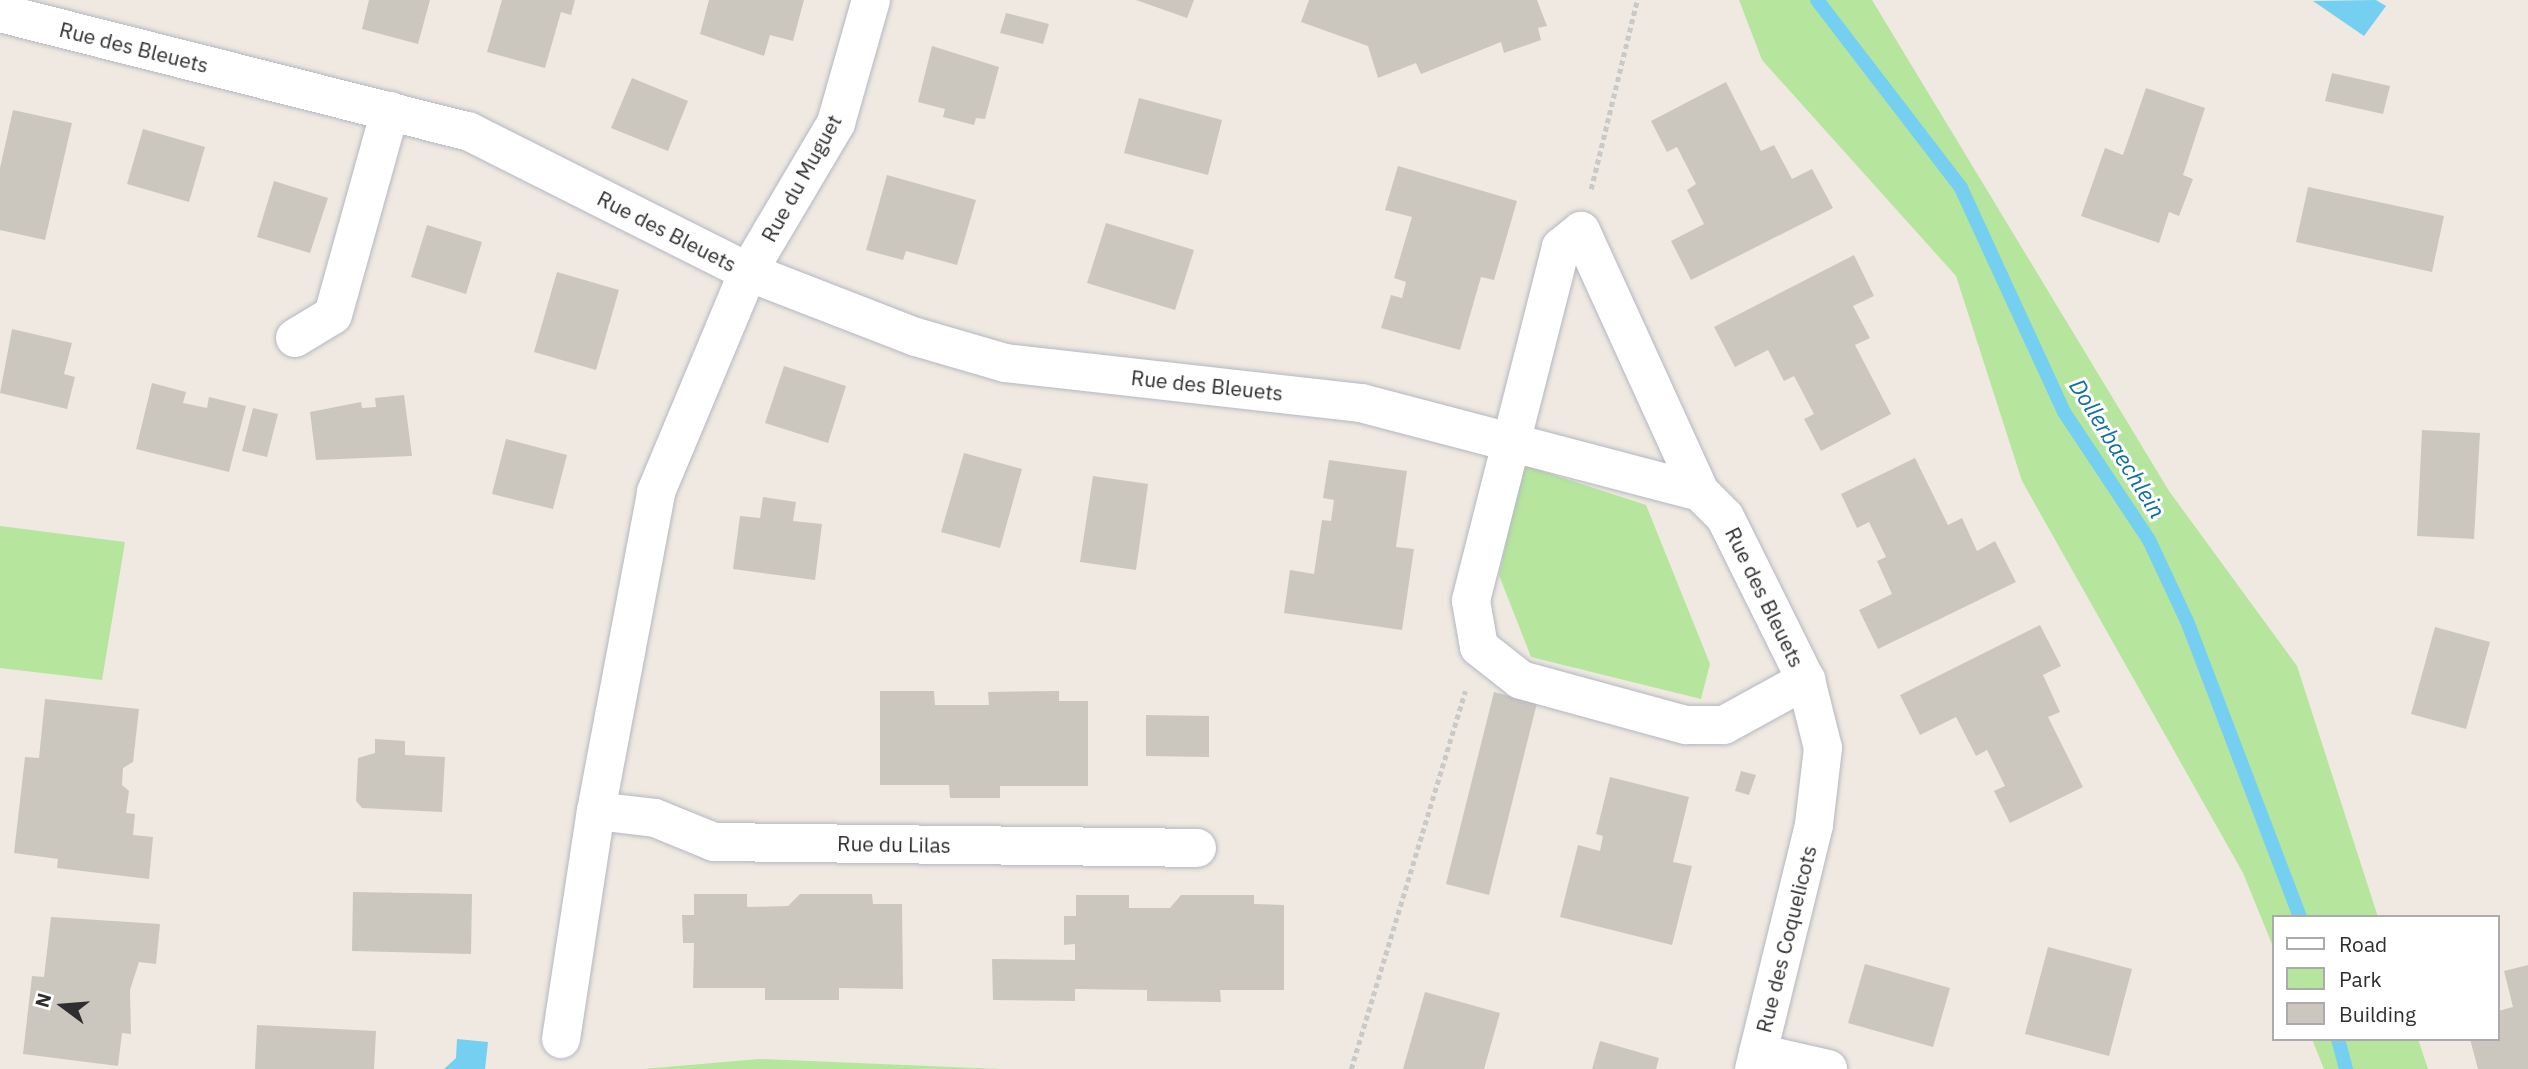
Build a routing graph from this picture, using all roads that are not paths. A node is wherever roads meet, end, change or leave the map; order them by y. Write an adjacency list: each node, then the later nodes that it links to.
1 (871, 0): 4 (street, Rue du Muguet)
2 (0, 13): 3 (street, Rue des Bleuets)
3 (390, 111): 4 (street, Rue des Bleuets); 5 (street)
4 (748, 272): 6 (street, Rue des Bleuets); 9 (street)
5 (295, 338)
6 (1512, 442): 7 (street, Rue des Bleuets); 7 (street); 8 (street)
7 (1700, 492): 8 (street, Rue des Bleuets)
8 (1806, 680): 10 (street, Rue des Bleuets)
9 (596, 811): 11 (street, Rue du Lilas); 12 (street)
10 (1814, 825): 13 (street, Rue des Coquelicots)
11 (1197, 848)
12 (561, 1039)
13 (1756, 1061): 14 (street, Rue des Coquelicots)
14 (1828, 1069)

